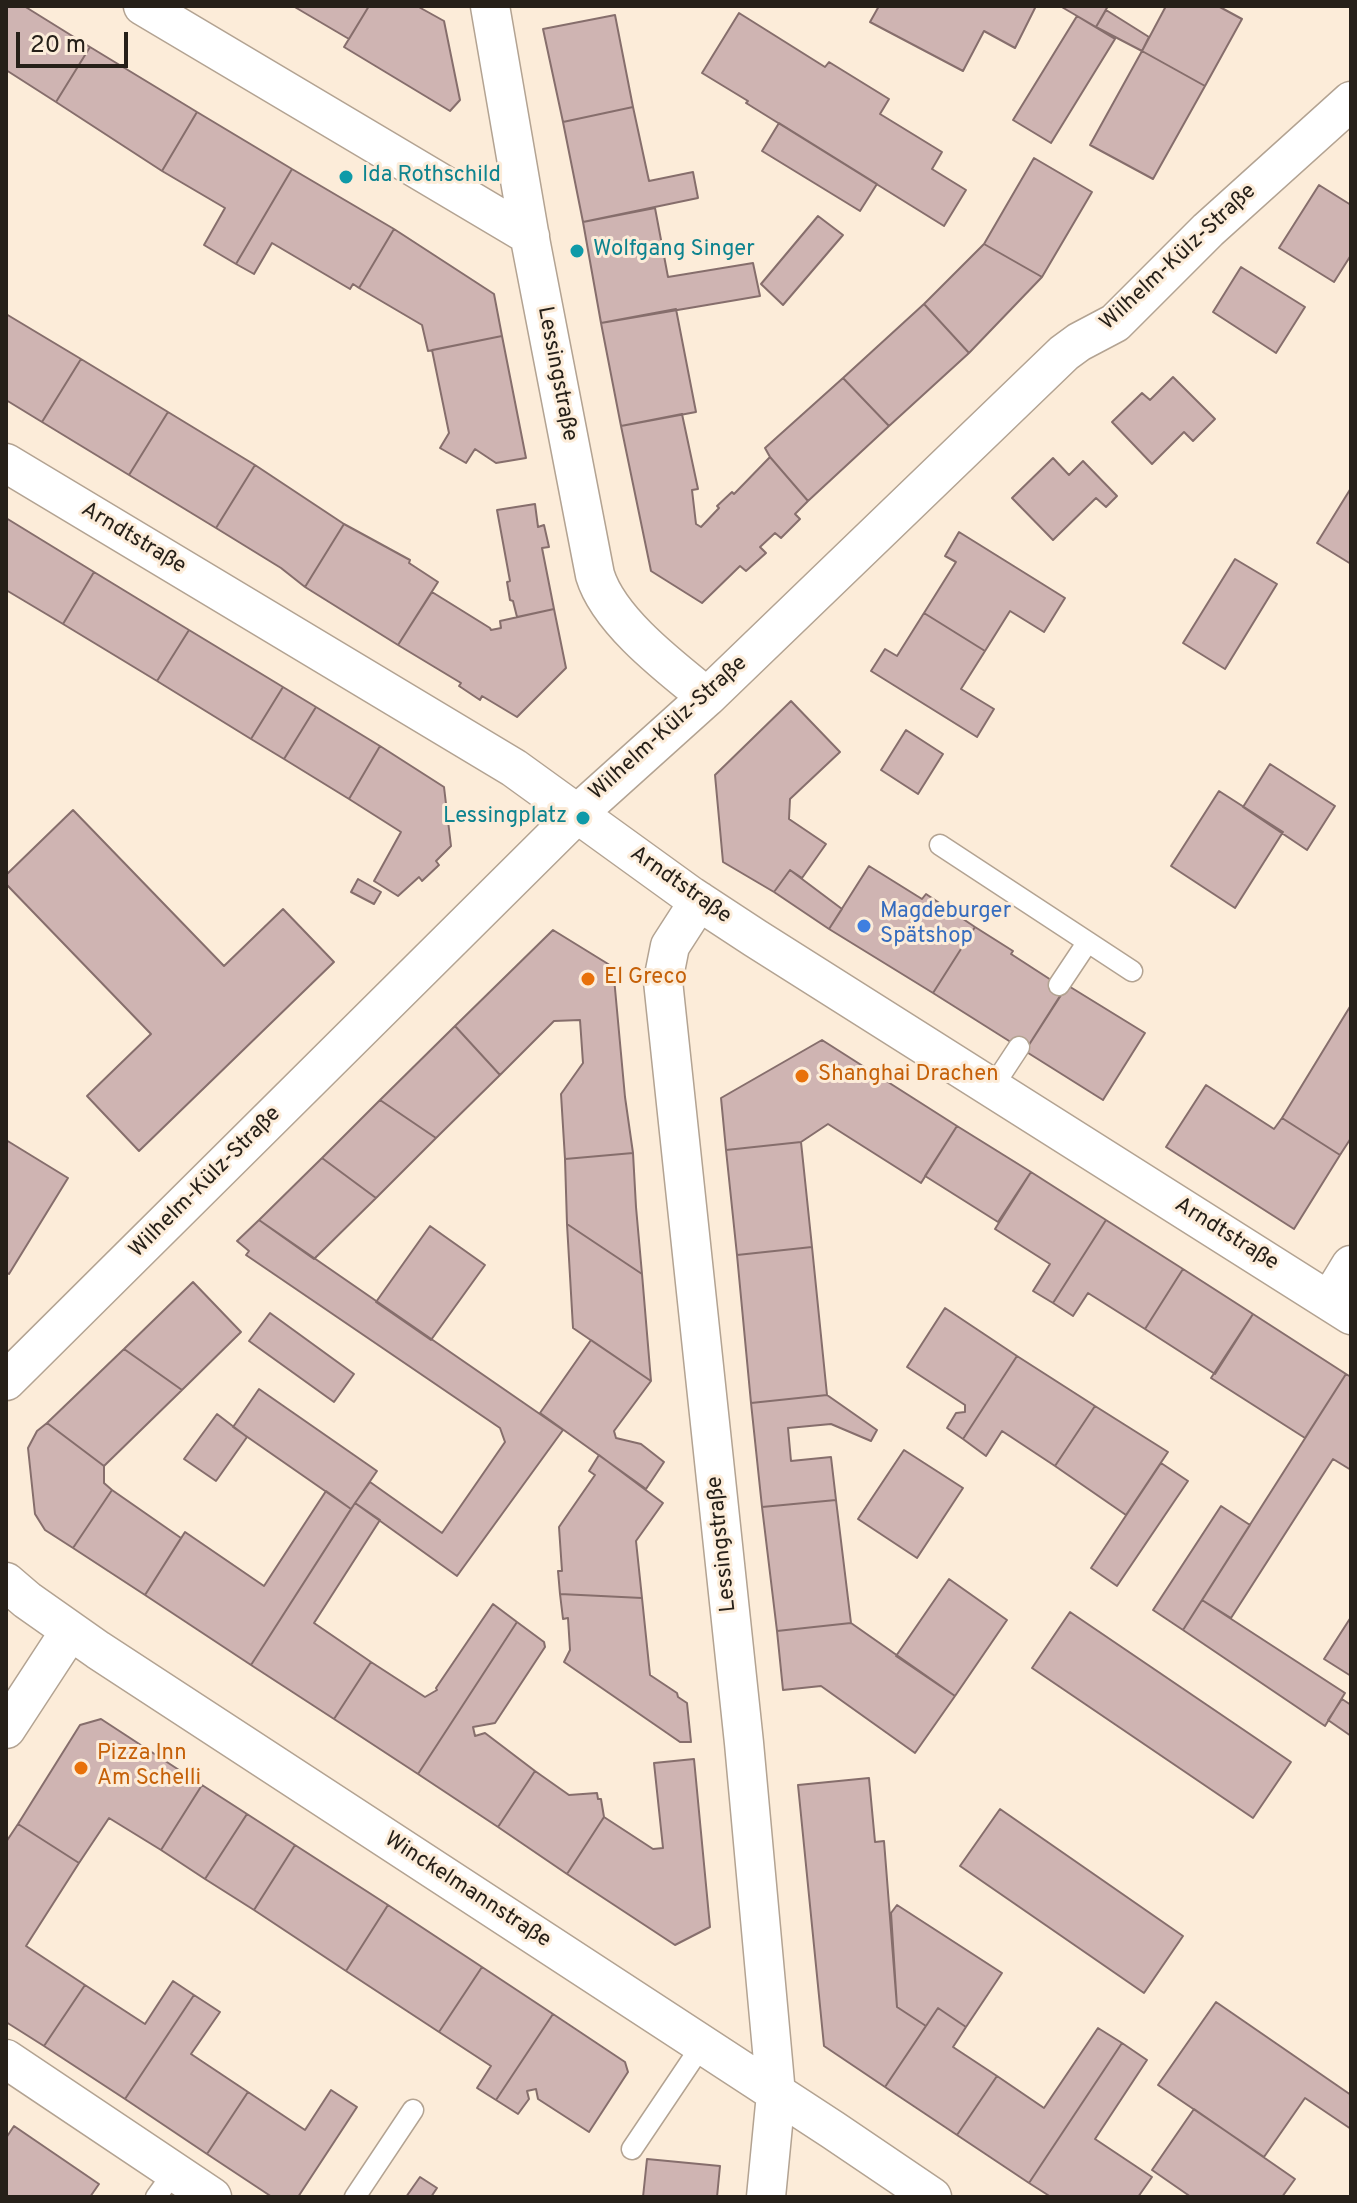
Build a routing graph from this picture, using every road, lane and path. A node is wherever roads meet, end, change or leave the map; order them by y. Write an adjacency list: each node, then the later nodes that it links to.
1 (143, 6): 4 (street)
2 (490, 6): 4 (street, Lessingstraße)
3 (1351, 101): 6 (street, Wilhelm-Külz-Straße)
4 (530, 236): 6 (street, Lessingstraße)
5 (6, 463): 7 (street, Arndtstraße)
6 (707, 697): 7 (street, Wilhelm-Külz-Straße)
7 (577, 814): 9 (street, Arndtstraße); 17 (street, Wilhelm-Külz-Straße)
8 (940, 845): 10 (lane)
9 (699, 901): 14 (street, Arndtstraße); 23 (street, Lessingstraße)
10 (1087, 943): 11 (lane); 12 (lane)
11 (1132, 971)
12 (1059, 985)
13 (1019, 1047): 14 (lane)
14 (992, 1088): 16 (street, Arndtstraße)
15 (1351, 1265): 16 (street)
16 (1340, 1308)
17 (6, 1381)
18 (6, 1582): 19 (street, Winckelmannstraße)
19 (70, 1631): 20 (street); 21 (street, Winckelmannstraße)
20 (6, 1729)
21 (702, 2045): 23 (street, Winckelmannstraße); 25 (lane)
22 (6, 2059): 26 (street)
23 (776, 2094): 29 (street, Lessingstraße); 30 (street, Winckelmannstraße)
24 (413, 2110): 28 (lane)
25 (632, 2149)
26 (165, 2184): 27 (street)
27 (212, 2197)
28 (355, 2197)
29 (766, 2197)
30 (932, 2197)

